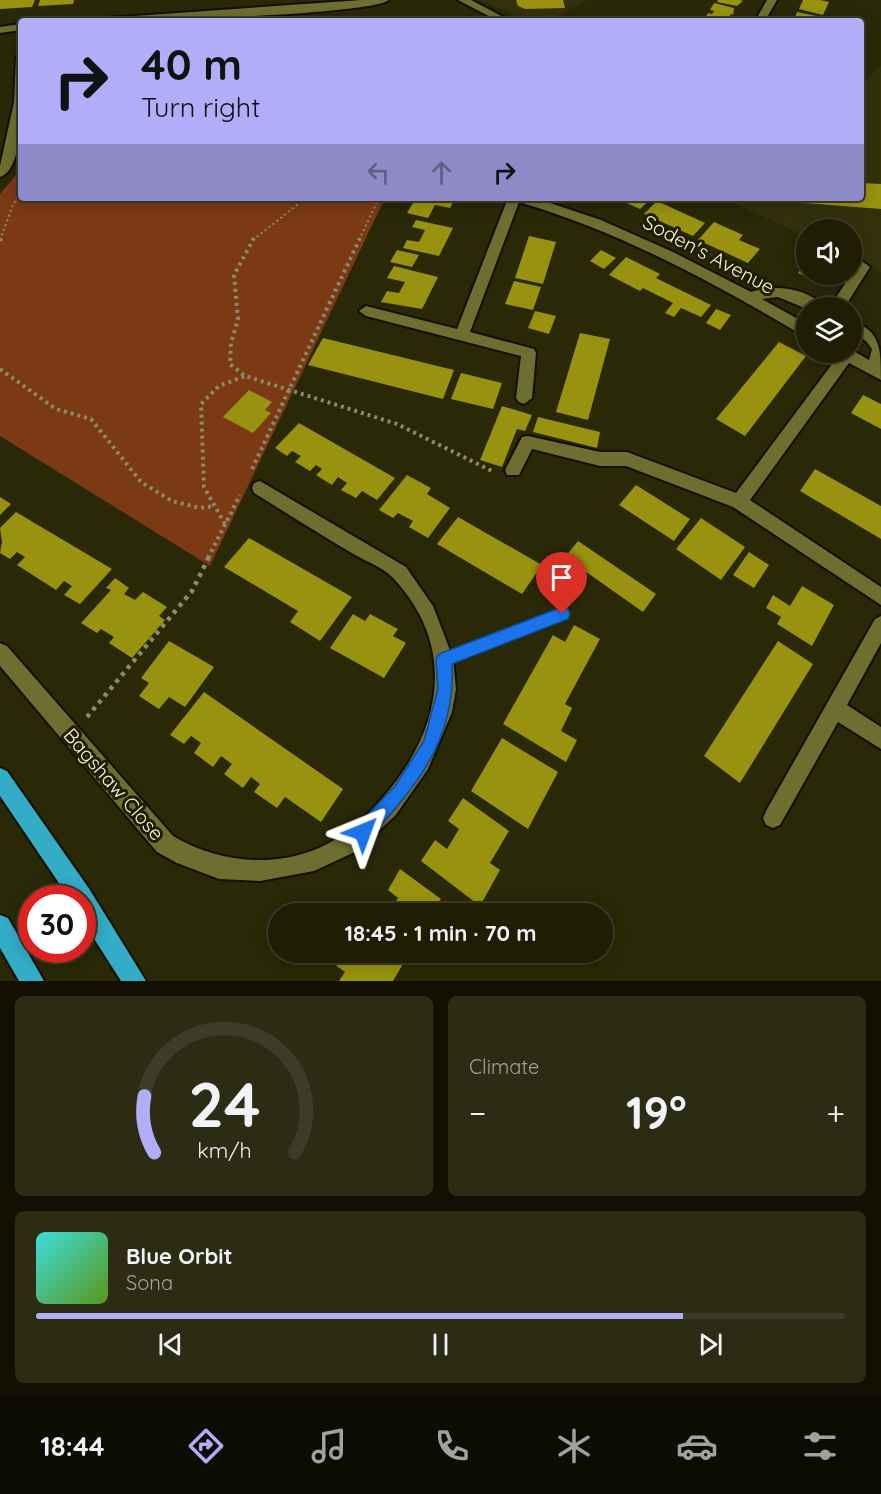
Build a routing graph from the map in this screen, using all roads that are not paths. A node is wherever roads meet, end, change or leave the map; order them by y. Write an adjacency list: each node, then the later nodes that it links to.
1 (384, 0): 4 (street)
2 (463, 0): 5 (street)
3 (772, 0): 6 (street)
4 (153, 18)
5 (500, 18)
6 (762, 18)
7 (18, 27): 8 (street)
8 (0, 30)
9 (18, 116): 10 (street)
10 (0, 174)
11 (513, 201): 20 (street)
12 (532, 201): 16 (street, Soden's Avenue)
13 (863, 267): 15 (street)
14 (796, 297): 16 (street)
15 (843, 297)
16 (750, 298): 18 (street, Soden's Avenue)
17 (366, 311): 20 (street)
18 (796, 325)
19 (862, 332): 23 (street)
20 (461, 336): 24 (street)
21 (838, 363): 27 (street)
22 (862, 363): 23 (street)
23 (878, 372)
24 (524, 398)
25 (513, 470): 27 (street)
26 (255, 480): 32 (street, Bagshaw Close)
27 (738, 502): 28 (street)
28 (881, 597)
29 (562, 614): 32 (lane)
30 (881, 625): 33 (street)
31 (0, 652): 32 (street, Bagshaw Close)
32 (444, 660)
33 (836, 709): 34 (street); 36 (street)
34 (881, 739)
35 (0, 778): 37 (highway)
36 (773, 818)
37 (73, 885)
38 (96, 921): 41 (highway)
39 (0, 926): 40 (highway)
40 (32, 981)
41 (134, 981)

